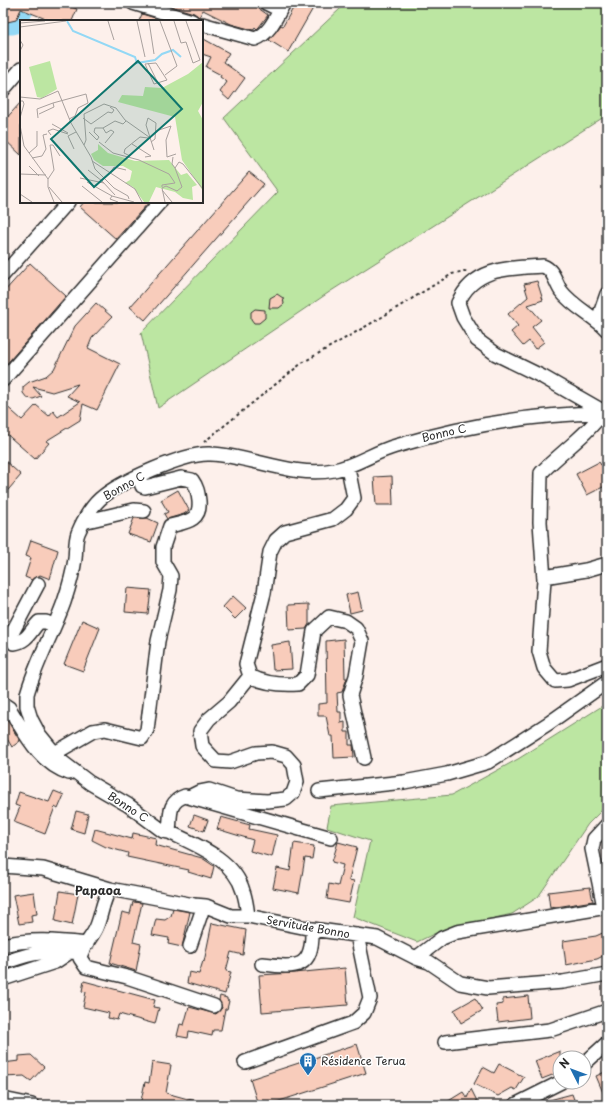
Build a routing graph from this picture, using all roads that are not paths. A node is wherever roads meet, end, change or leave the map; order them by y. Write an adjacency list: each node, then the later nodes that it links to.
1 (132, 3): 4 (street)
2 (266, 3): 3 (street)
3 (282, 6): 5 (street)
4 (189, 20)
5 (203, 24)
6 (20, 70): 7 (street)
7 (3, 90)
8 (67, 203): 10 (street)
9 (159, 203): 13 (street)
10 (3, 275)
11 (607, 294): 12 (street)
12 (605, 327): 14 (street)
13 (3, 380)
14 (604, 413): 15 (street, Bonno C); 20 (street)
15 (348, 468): 16 (street, Bonno C); 24 (street)
16 (140, 477): 18 (street, Bonno C); 27 (street)
17 (144, 511): 18 (street)
18 (83, 522): 22 (street, Bonno C)
19 (607, 564): 20 (street)
20 (544, 577): 23 (street)
21 (38, 584): 22 (street)
22 (53, 625): 27 (street, Bonno C)
23 (607, 665)
24 (250, 676): 28 (street); 31 (street)
25 (607, 682): 30 (street)
26 (3, 704): 29 (street)
27 (55, 752): 29 (street, Bonno C)
28 (364, 758)
29 (80, 776): 33 (street, Bonno C)
30 (319, 791)
31 (189, 797): 33 (street); 34 (street)
32 (607, 826): 38 (street)
33 (169, 832): 39 (street, Bonno C)
34 (331, 838)
35 (3, 866): 36 (street, Servitude Bonno)
36 (110, 889): 37 (street, Servitude Bonno); 44 (street)
37 (206, 906): 39 (street, Servitude Bonno); 43 (street)
38 (606, 907): 46 (street)
39 (248, 916): 40 (street, Servitude Bonno)
40 (312, 928): 41 (street, Servitude Bonno); 48 (street)
41 (357, 935): 46 (street, Servitude Bonno); 56 (street)
42 (3, 945): 44 (street)
43 (190, 946)
44 (84, 947): 45 (street); 51 (street)
45 (67, 954): 47 (street); 50 (street)
46 (416, 958): 49 (street, Servitude Bonno)
47 (3, 963)
48 (262, 964)
49 (607, 974)
50 (3, 979)
51 (214, 1006)
52 (607, 1011): 53 (street)
53 (445, 1042)
54 (607, 1042): 55 (street)
55 (592, 1056)
56 (246, 1062)
57 (552, 1086): 60 (street)
58 (3, 1100): 59 (street)
59 (32, 1105)
60 (515, 1105)

